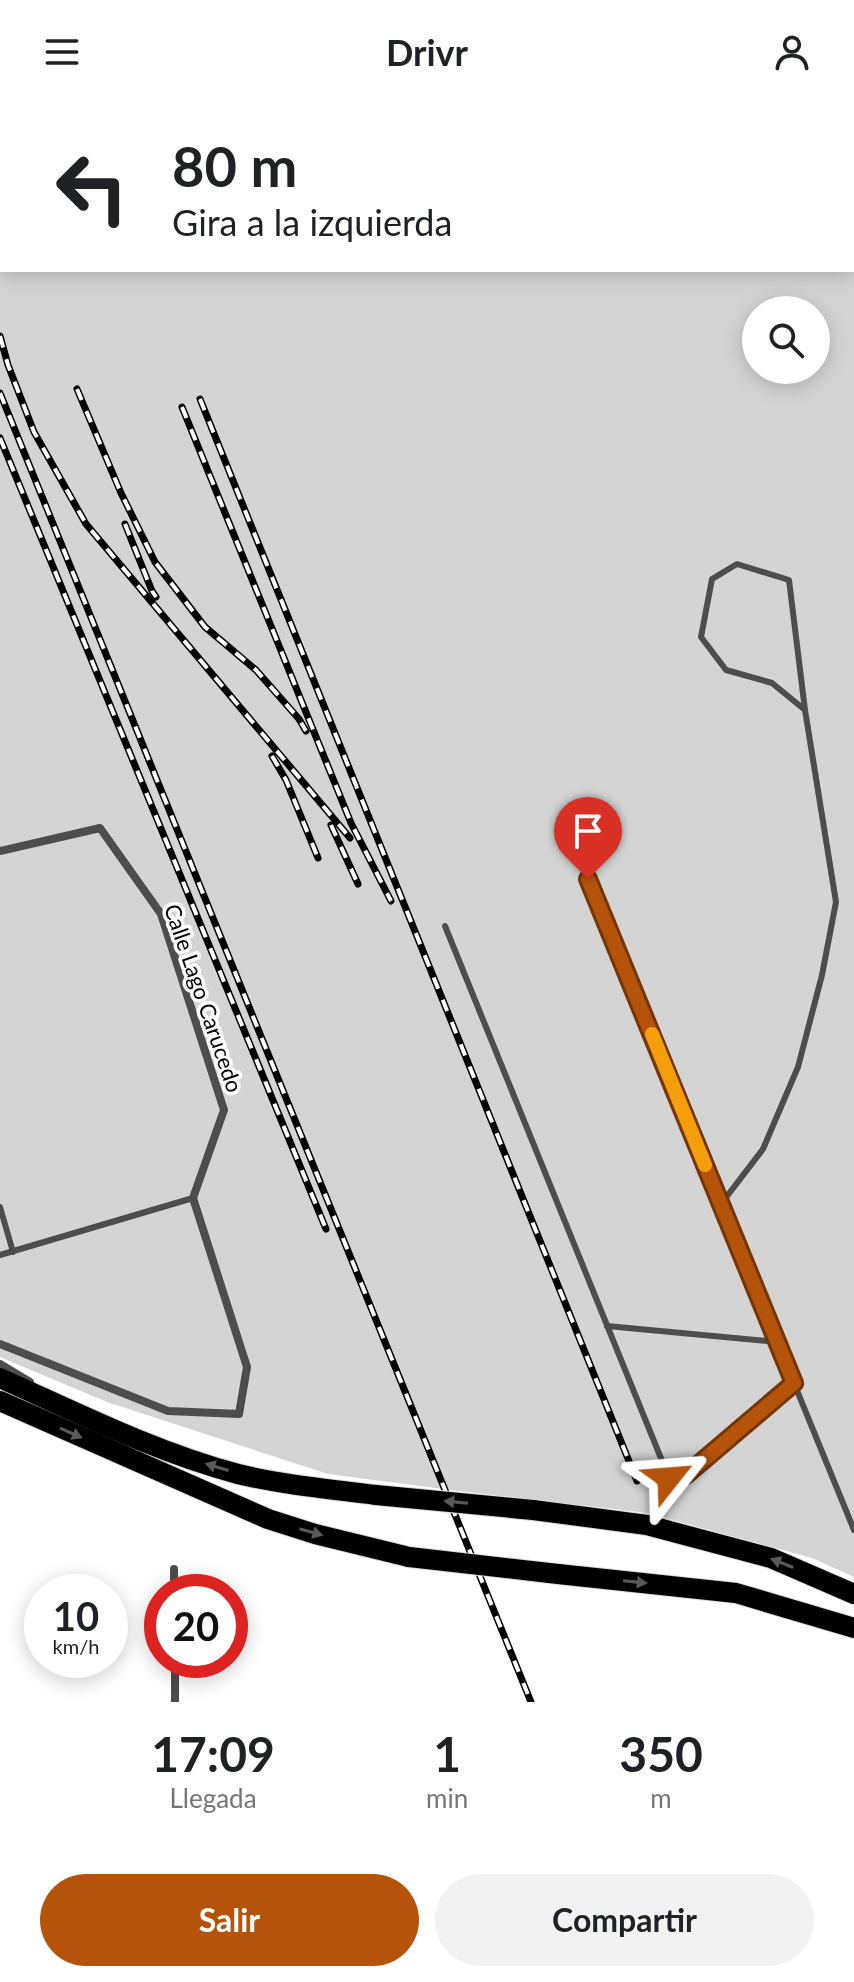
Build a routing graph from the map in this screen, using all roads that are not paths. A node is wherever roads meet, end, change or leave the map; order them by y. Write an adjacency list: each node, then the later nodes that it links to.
1 (805, 710): 1 (lane); 6 (lane)
2 (0, 851): 5 (street, Calle Lago Carucedo)
3 (588, 879): 6 (lane)
4 (445, 926): 10 (lane)
5 (193, 1198): 8 (lane); 12 (street)
6 (721, 1204): 11 (lane)
7 (0, 1207): 8 (lane)
8 (13, 1252): 9 (lane)
9 (0, 1255)
10 (607, 1326): 11 (lane); 15 (lane)
11 (778, 1342): 15 (lane)
12 (0, 1344)
13 (0, 1364): 19 (street)
14 (0, 1378): 19 (highway)
15 (794, 1383): 20 (lane)
16 (0, 1401): 18 (highway)
17 (0, 1412): 18 (lane)
18 (25, 1412): 24 (highway, one-way to 24, bridge)
19 (89, 1418): 23 (highway, one-way to 19, bridge)
20 (854, 1530)
21 (174, 1569): 22 (street)
22 (174, 1574)
23 (854, 1594)
24 (854, 1628)
25 (175, 1678): 26 (street)
26 (175, 1702)

